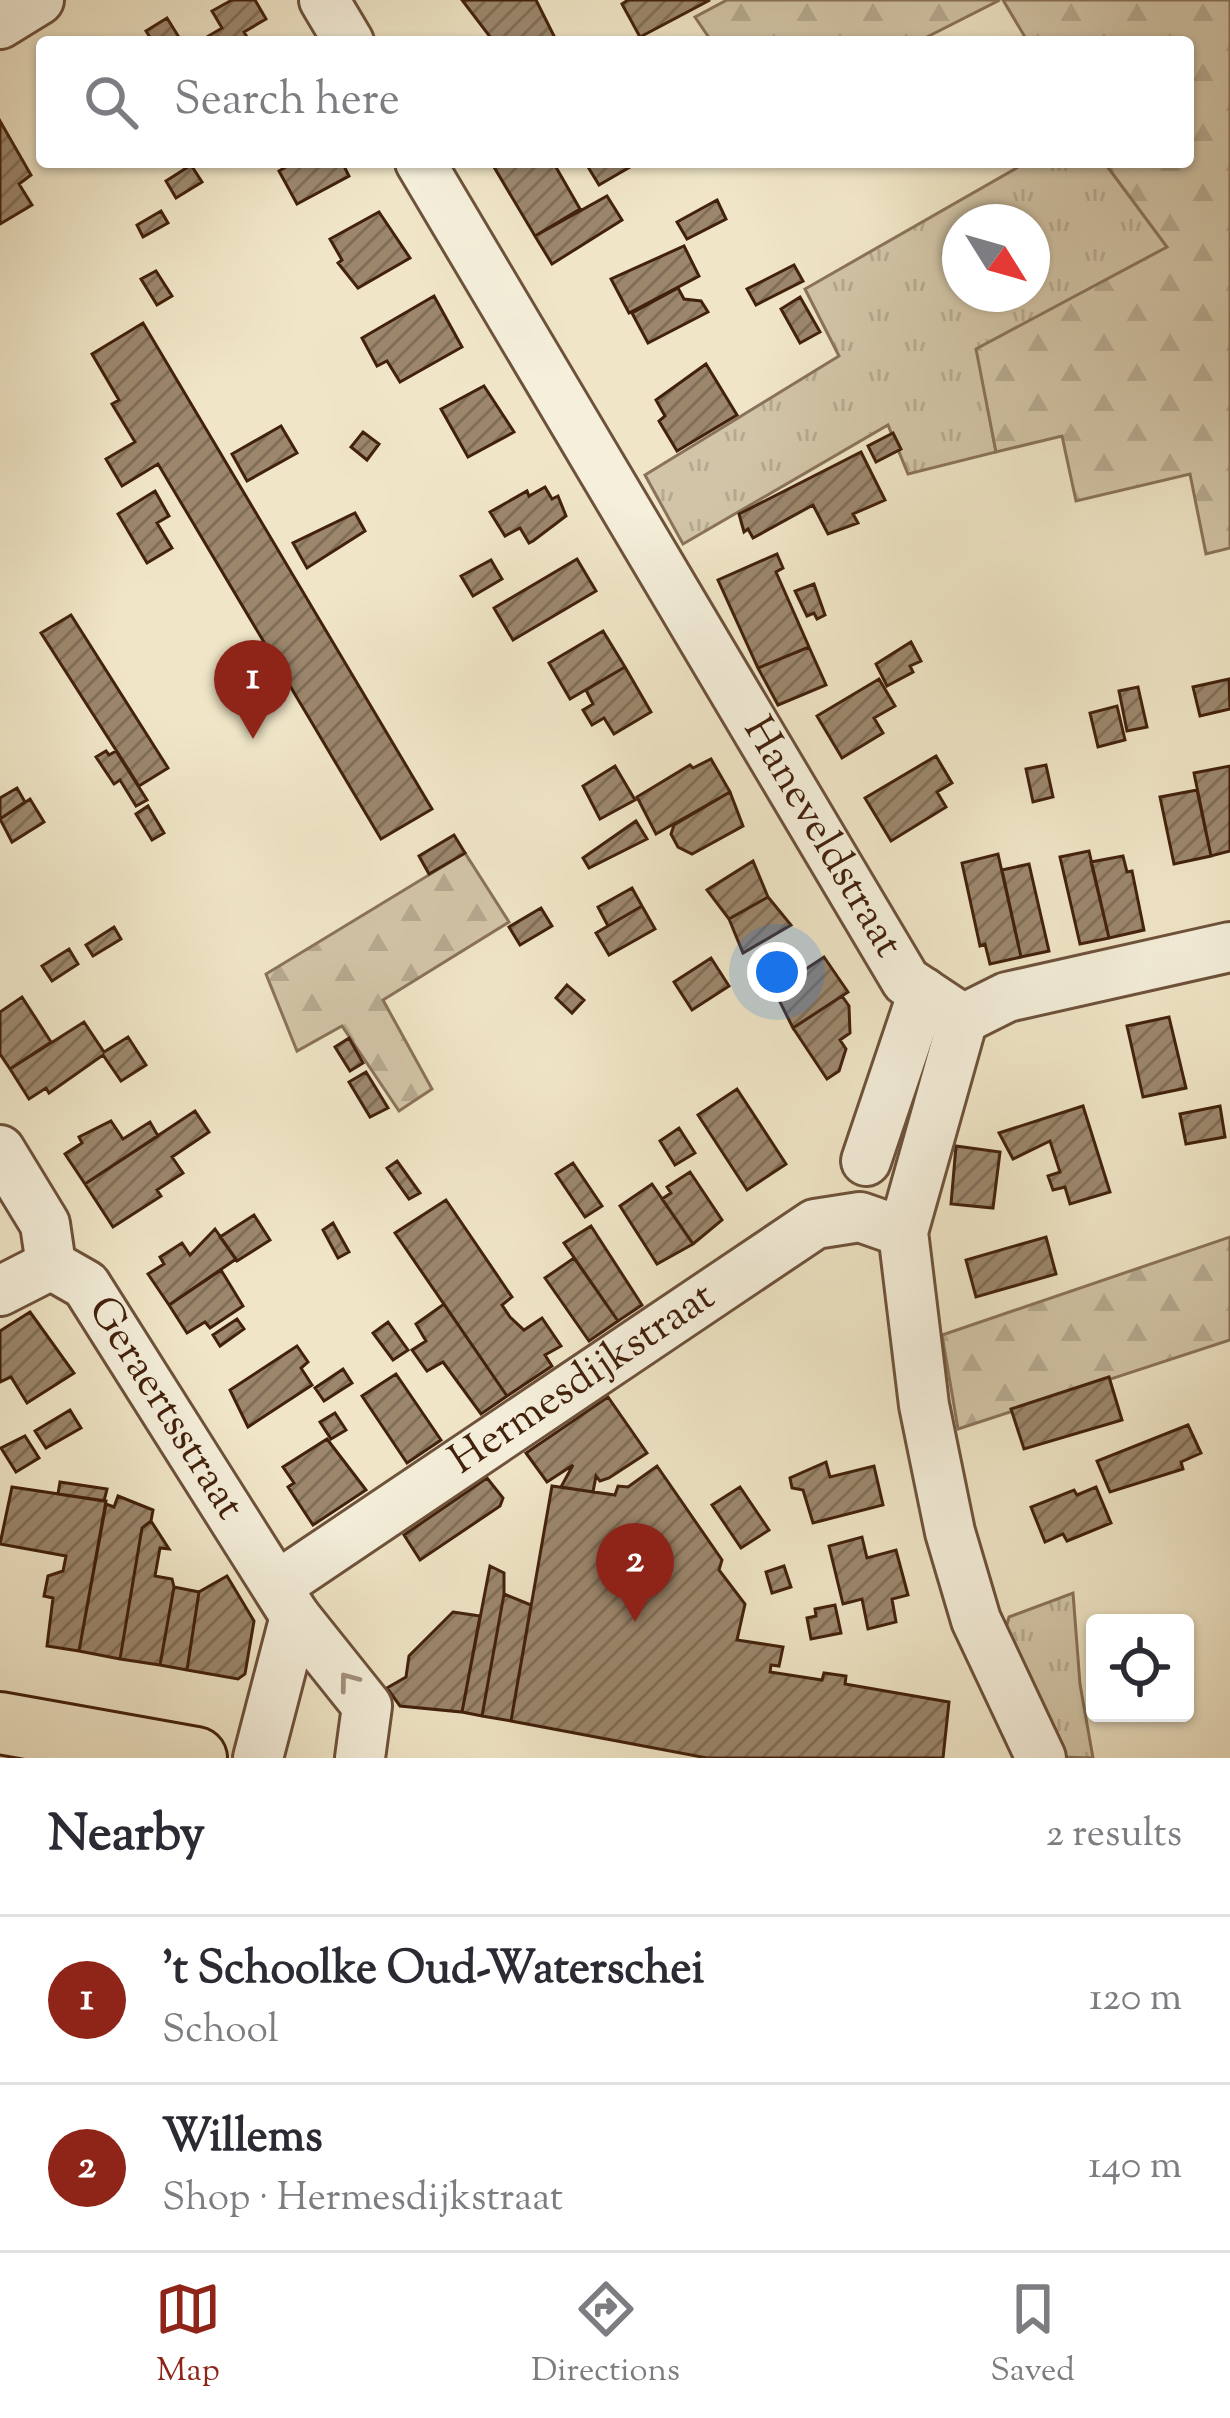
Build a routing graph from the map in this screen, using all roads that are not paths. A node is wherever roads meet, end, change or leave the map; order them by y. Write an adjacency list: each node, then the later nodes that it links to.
1 (39, 0): 3 (street)
2 (324, 0): 4 (street)
3 (0, 24)
4 (345, 36)
5 (424, 168): 7 (street, Haneveldstraat)
6 (1230, 947): 8 (street)
7 (923, 992): 8 (street, Haneveldstraat); 10 (street)
8 (963, 1019): 11 (street)
9 (0, 1150): 12 (street, Geraertsstraat)
10 (866, 1162)
11 (903, 1232): 14 (street, Hermesdijkstraat); 19 (street)
12 (51, 1265): 13 (street); 14 (street, Geraertsstraat)
13 (0, 1291)
14 (286, 1601): 17 (street); 18 (street, Geraertsstraat, one-way to 14)
15 (0, 1723): 16 (main road)
16 (196, 1758)
17 (258, 1758)
18 (360, 1758)
19 (1042, 1758)

